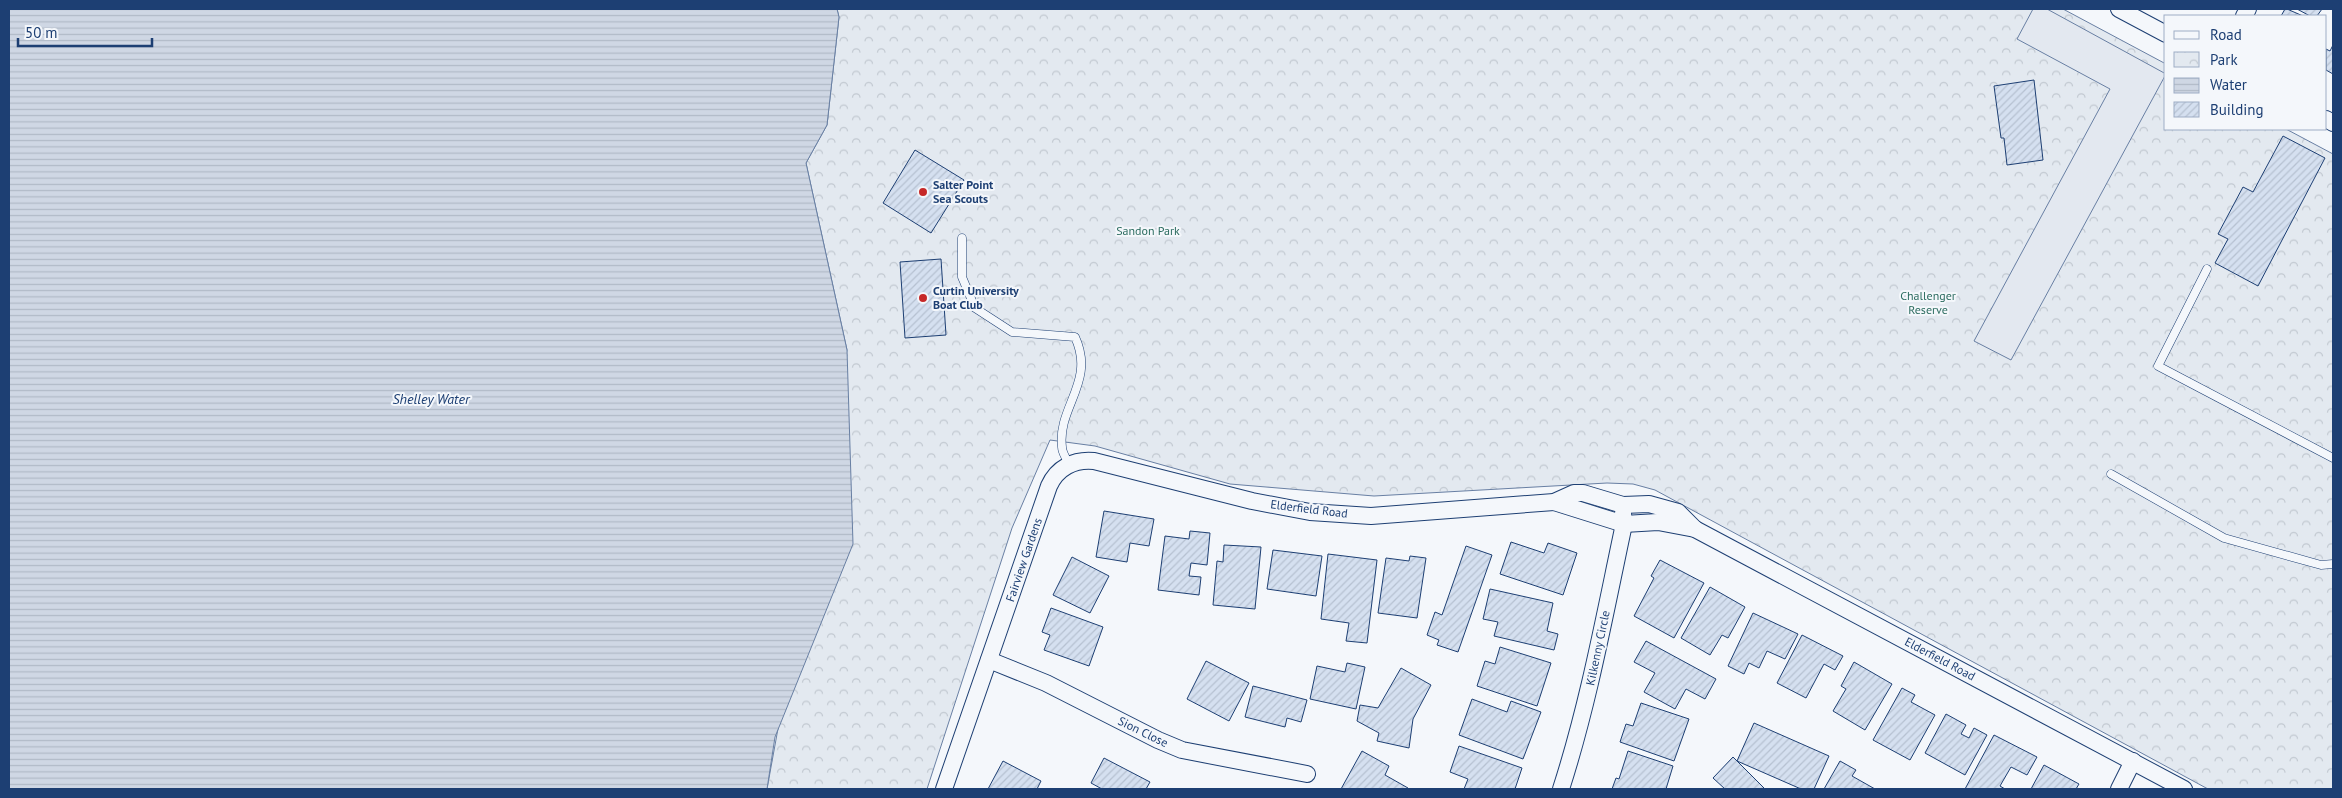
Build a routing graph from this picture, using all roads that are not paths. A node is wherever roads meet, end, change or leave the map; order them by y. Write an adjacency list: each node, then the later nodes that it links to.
1 (2118, 9): 2 (street)
2 (2164, 33)
3 (962, 238): 6 (lane)
4 (2207, 269): 5 (lane)
5 (2333, 458)
6 (1069, 465): 8 (street, Elderfield Road); 13 (street, Fairview Gardens)
7 (2111, 474): 12 (lane)
8 (1554, 502): 9 (street, Elderfield Road); 10 (street, Elderfield Road)
9 (1623, 505): 10 (street, Kilkenny Circle); 11 (street, Elderfield Road)
10 (1624, 524): 11 (street, Elderfield Road); 17 (street, Kilkenny Circle)
11 (1695, 529): 14 (street, Elderfield Road)
12 (2333, 564)
13 (989, 660): 15 (street, Sion Close); 16 (street, Fairview Gardens)
14 (2133, 761): 18 (street); 19 (street, Elderfield Road)
15 (1307, 774)
16 (944, 789)
17 (1561, 789)
18 (2119, 789)
19 (2184, 789)

